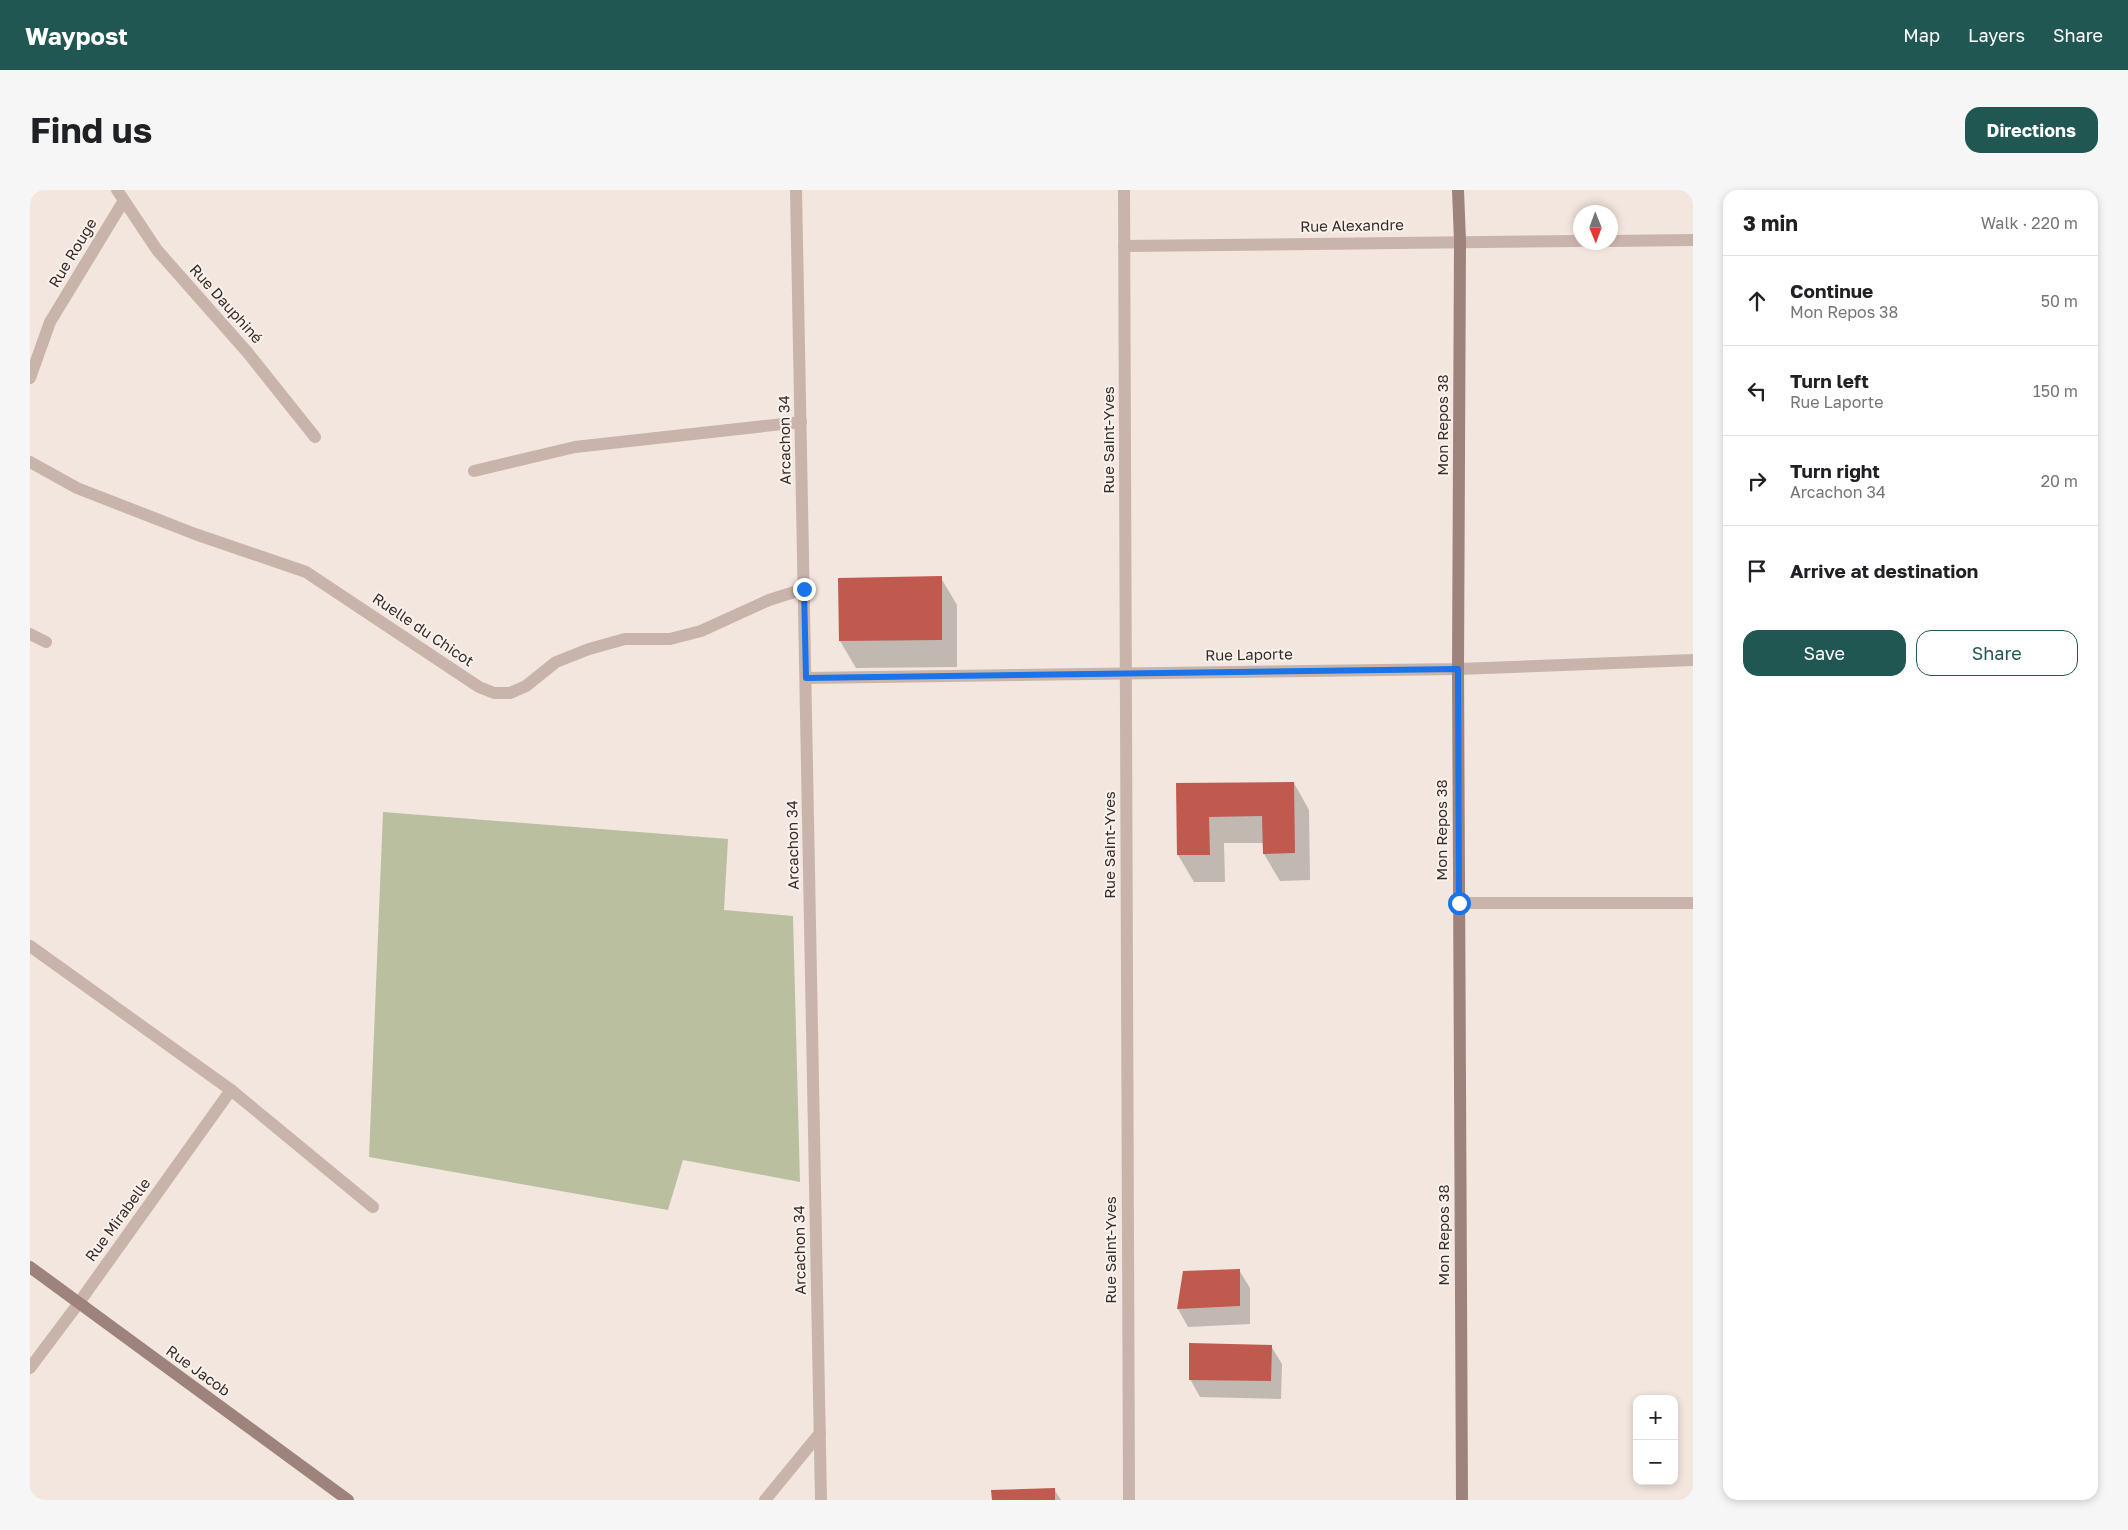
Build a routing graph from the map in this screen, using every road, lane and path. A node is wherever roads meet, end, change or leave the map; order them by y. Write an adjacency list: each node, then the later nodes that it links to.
1 (117, 190): 5 (street, Rue Dauphiné)
2 (796, 190): 12 (street, Arcachon 34)
3 (1124, 190): 10 (street, Rue Saint-Yves)
4 (1458, 190): 8 (street, Mon Repos 38)
5 (123, 202): 11 (street, Rue Rouge); 13 (street, Rue Dauphiné)
6 (1618, 240): 7 (street)
7 (1693, 240)
8 (1460, 241): 9 (street, Rue Alexandre); 10 (street, Rue Alexandre); 20 (street, Mon Repos 38)
9 (1573, 241)
10 (1124, 246): 21 (street, Rue Saint-Yves)
11 (30, 378)
12 (801, 422): 15 (street); 16 (street, Arcachon 34)
13 (315, 436)
14 (30, 462): 16 (street, Ruelle du Chicot)
15 (474, 471)
16 (804, 589): 22 (street, Arcachon 34)
17 (30, 634): 18 (street)
18 (46, 642)
19 (1693, 660): 20 (street, Rue Laporte)
20 (1458, 669): 21 (street, Rue Laporte); 23 (street, Mon Repos 38)
21 (1126, 673): 22 (street, Rue Laporte); 35 (street, Rue Saint-Yves)
22 (806, 678): 31 (street, Arcachon 34)
23 (1459, 903): 24 (street); 36 (street, Mon Repos 38)
24 (1693, 903)
25 (30, 946): 26 (street)
26 (231, 1090): 27 (street); 29 (street, Rue Mirabelle)
27 (373, 1207)
28 (30, 1267): 29 (street, Rue Jacob)
29 (78, 1304): 30 (street, Rue Mirabelle); 32 (street, Rue Jacob)
30 (30, 1368)
31 (820, 1433): 33 (street); 34 (street, Arcachon 34)
32 (346, 1500)
33 (765, 1500)
34 (821, 1500)
35 (1129, 1500)
36 (1462, 1500)

